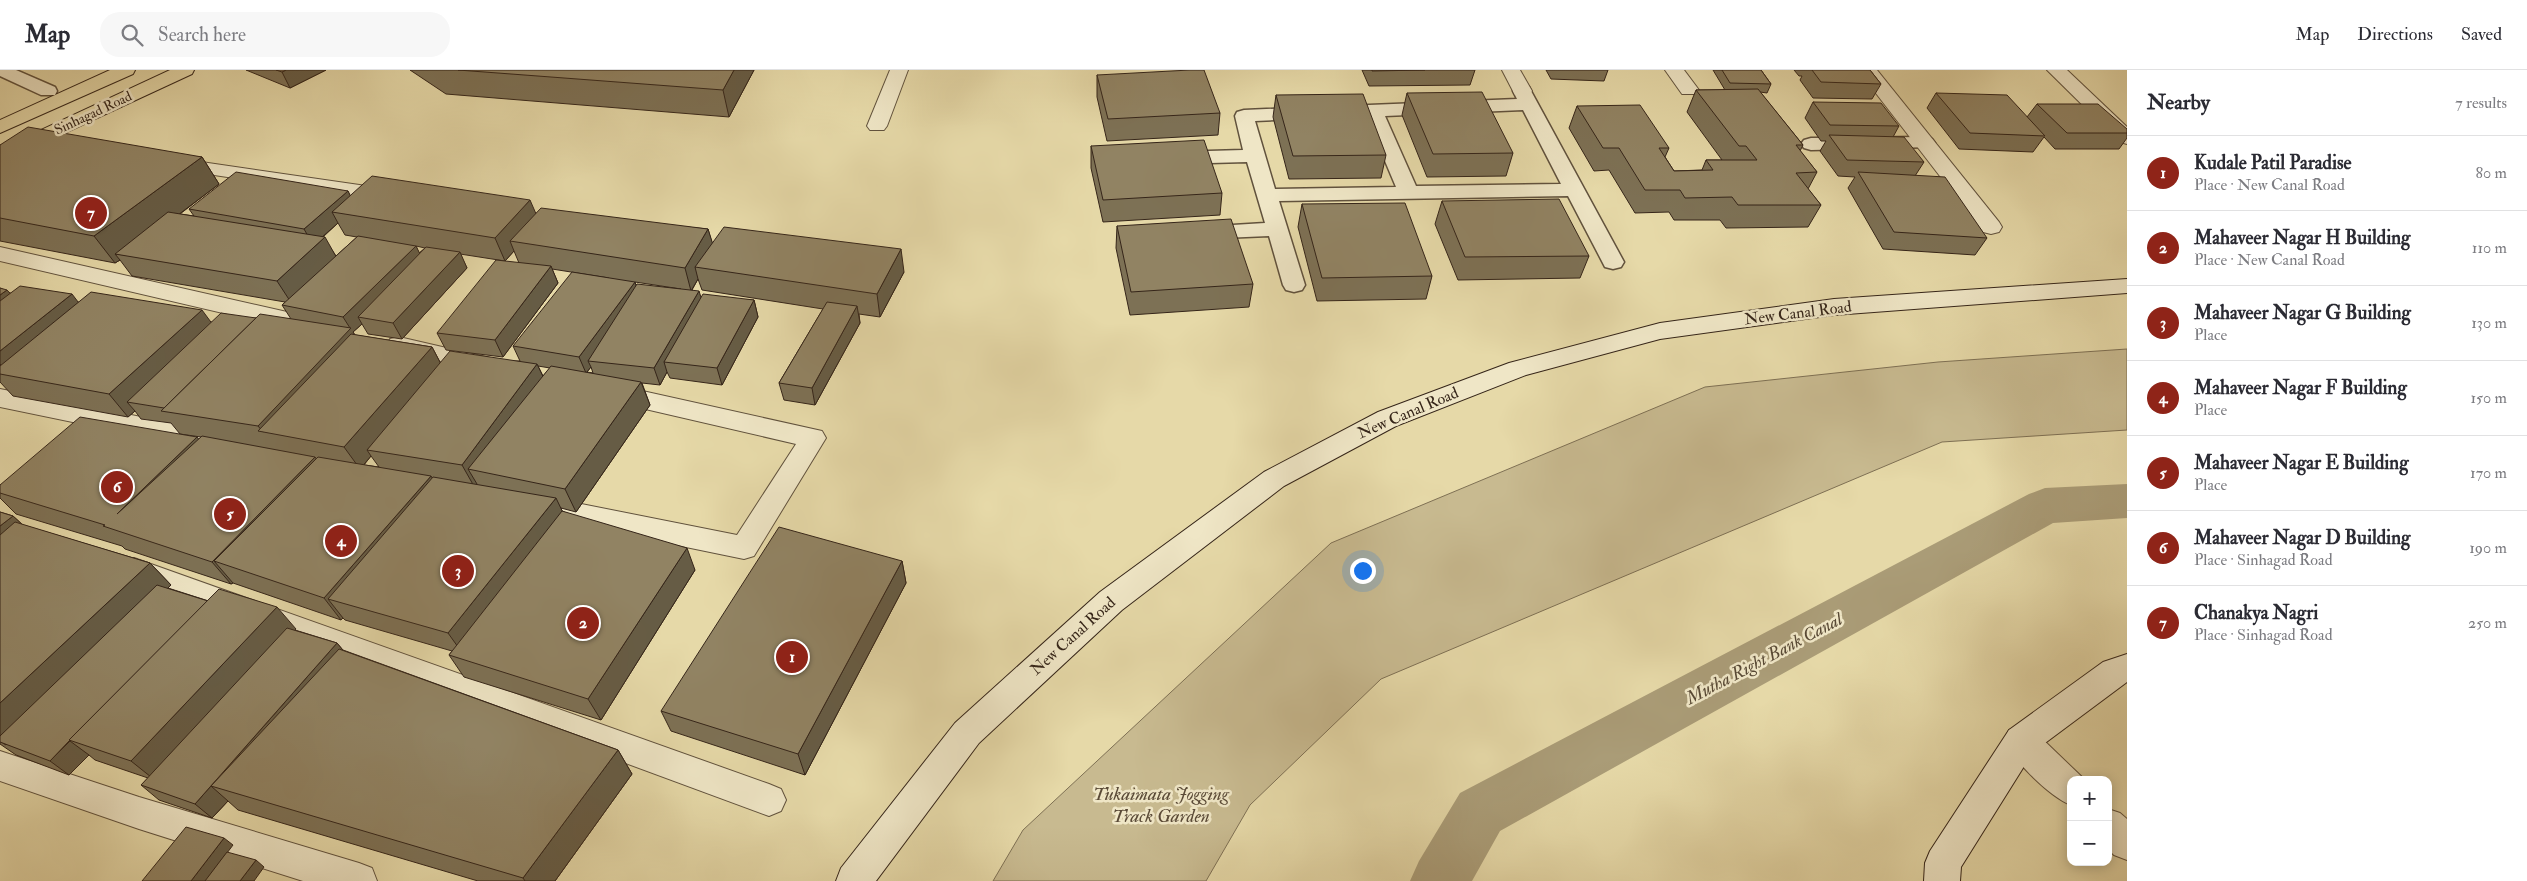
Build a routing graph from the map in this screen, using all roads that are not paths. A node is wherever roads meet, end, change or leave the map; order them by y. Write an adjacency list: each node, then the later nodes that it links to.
1 (1, 70): 12 (lane)
2 (96, 70): 12 (main road)
3 (126, 70): 17 (main road)
4 (151, 70): 19 (main road)
5 (185, 70): 20 (main road, Sinhagad Road)
6 (899, 70): 16 (street)
7 (1511, 70): 13 (street)
8 (1674, 70): 11 (street)
9 (1867, 70): 21 (street)
10 (2056, 70): 18 (street)
11 (1689, 90)
12 (48, 91): 14 (main road)
13 (1525, 97): 15 (lane); 28 (lane)
14 (0, 112)
15 (1374, 112): 24 (lane); 29 (lane)
16 (877, 126)
17 (0, 127)
18 (2127, 138)
19 (0, 140)
20 (30, 143): 23 (street); 25 (main road, Sinhagad Road)
21 (1925, 143): 22 (lane); 32 (street)
22 (1811, 144)
23 (69, 148)
24 (1254, 156): 26 (lane); 30 (lane)
25 (0, 157)
26 (1158, 158)
27 (158, 161): 31 (street)
28 (1573, 190): 29 (lane); 36 (lane)
29 (1409, 193): 30 (lane)
30 (1267, 195): 33 (lane)
31 (412, 198)
32 (1991, 227)
33 (1279, 229): 34 (lane); 37 (lane)
34 (1184, 234)
35 (0, 254): 39 (street)
36 (1613, 262)
37 (1294, 285)
38 (2127, 286): 55 (street, New Canal Road)
39 (319, 328)
40 (377, 341): 41 (street)
41 (503, 369)
42 (590, 388): 45 (street)
43 (0, 398): 44 (street)
44 (265, 452)
45 (500, 499)
46 (111, 562): 51 (street)
47 (2127, 668): 48 (street)
48 (2021, 742): 50 (street); 56 (street)
49 (0, 766): 54 (street)
50 (2067, 786)
51 (769, 800)
52 (2112, 830): 53 (street)
53 (2127, 844)
54 (359, 881)
55 (854, 881)
56 (1942, 881)

